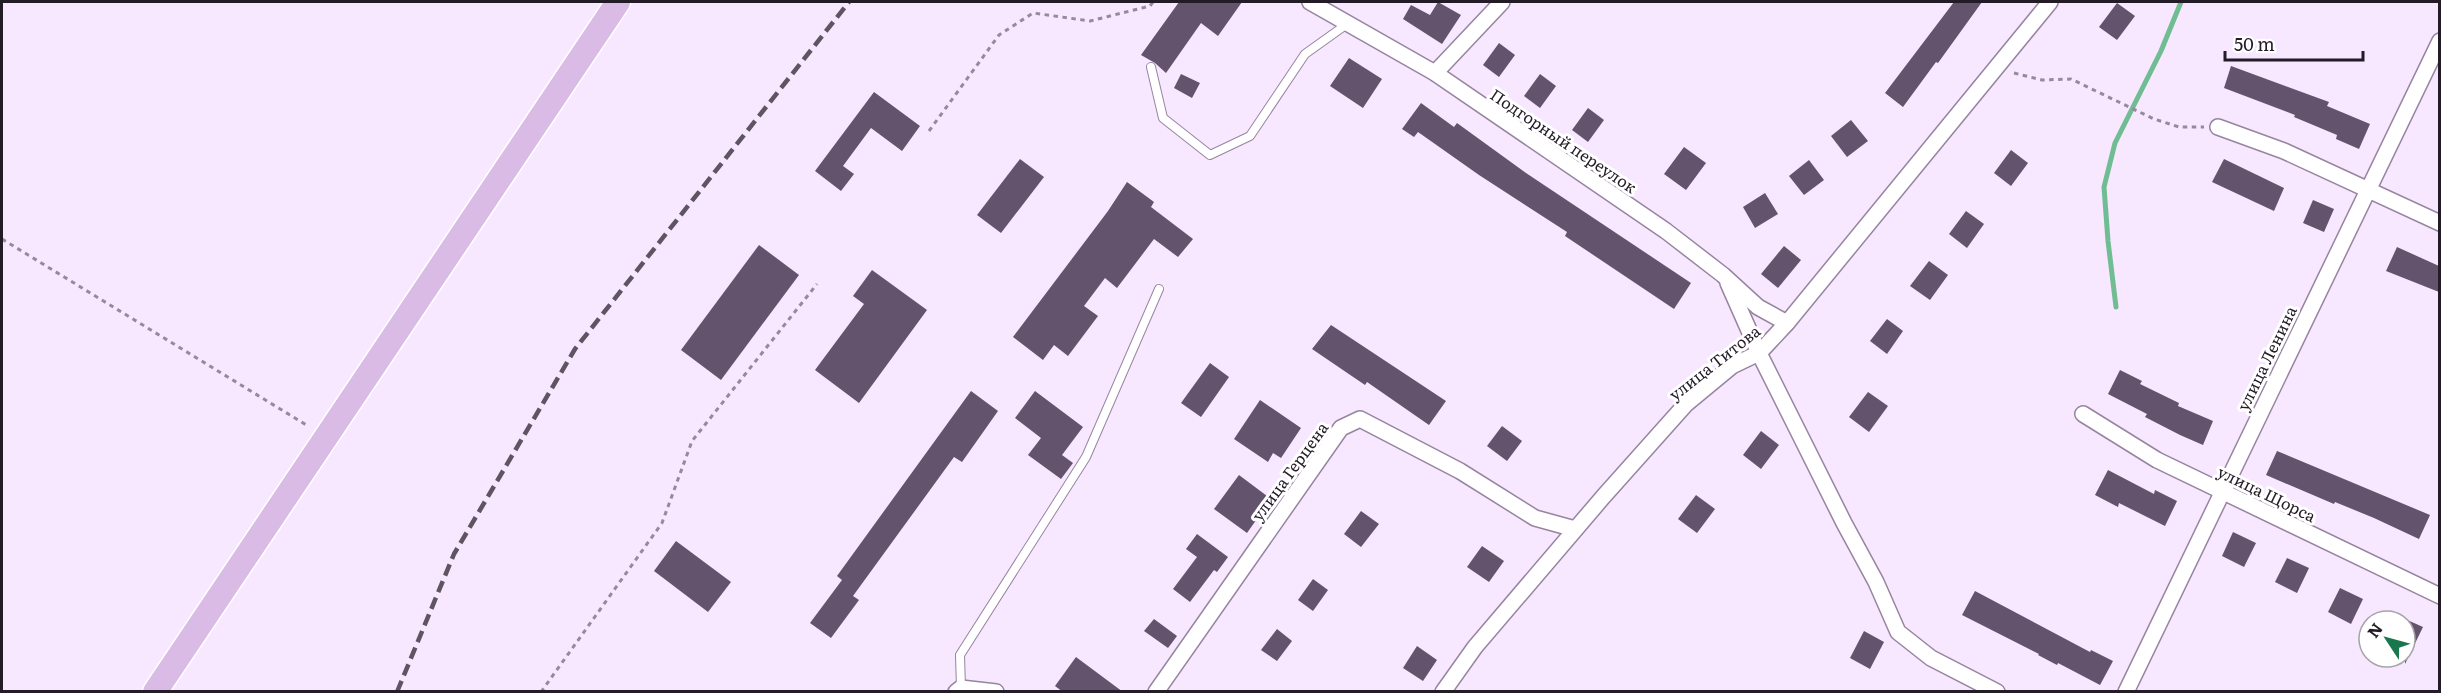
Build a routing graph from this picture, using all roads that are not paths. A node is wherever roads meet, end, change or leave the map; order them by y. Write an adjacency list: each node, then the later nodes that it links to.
1 (618, 2): 21 (main road)
2 (1310, 2): 5 (street, Подгорный переулок)
3 (1502, 2): 8 (street)
4 (2050, 2): 14 (street, улица Титова)
5 (1347, 24): 7 (lane); 8 (street, Подгорный переулок)
6 (2439, 41): 10 (street, улица Ленина)
7 (1151, 67)
8 (1435, 73): 12 (street, Подгорный переулок)
9 (2218, 127): 10 (street)
10 (2368, 190): 11 (street); 17 (street, улица Ленина)
11 (2439, 223)
12 (1723, 275): 14 (street, Подгорный переулок); 15 (street)
13 (1160, 289): 20 (lane)
14 (1787, 323): 15 (street, улица Титова)
15 (1760, 353): 18 (street, улица Титова); 25 (street)
16 (2083, 414): 17 (street, улица Щорса)
17 (2221, 492): 19 (street, улица Щорса); 26 (street, улица Ленина)
18 (1575, 529): 23 (street, улица Герцена); 24 (street, улица Титова)
19 (2439, 596)
20 (958, 690): 22 (street)
21 (155, 692)
22 (996, 692)
23 (1156, 692)
24 (1443, 692)
25 (1997, 692)
26 (2126, 692)

